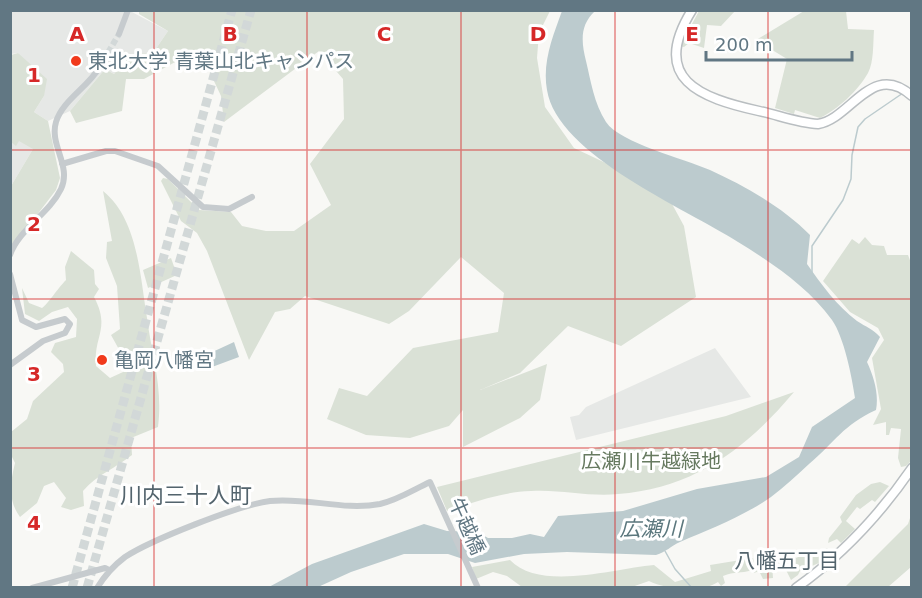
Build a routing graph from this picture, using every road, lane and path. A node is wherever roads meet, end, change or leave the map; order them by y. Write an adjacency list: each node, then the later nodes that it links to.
1 (128, 10): 3 (street)
2 (692, 10): 5 (main road)
3 (119, 34)
4 (99, 68): 6 (street)
5 (912, 96)
6 (62, 164): 7 (street); 8 (street)
7 (252, 197)
8 (10, 255)
9 (10, 274): 10 (street)
10 (10, 365)
11 (912, 468): 16 (main road)
12 (109, 570): 13 (street); 14 (street); 15 (street, 牛越橋)
13 (32, 588)
14 (97, 588)
15 (478, 588)
16 (796, 588)

